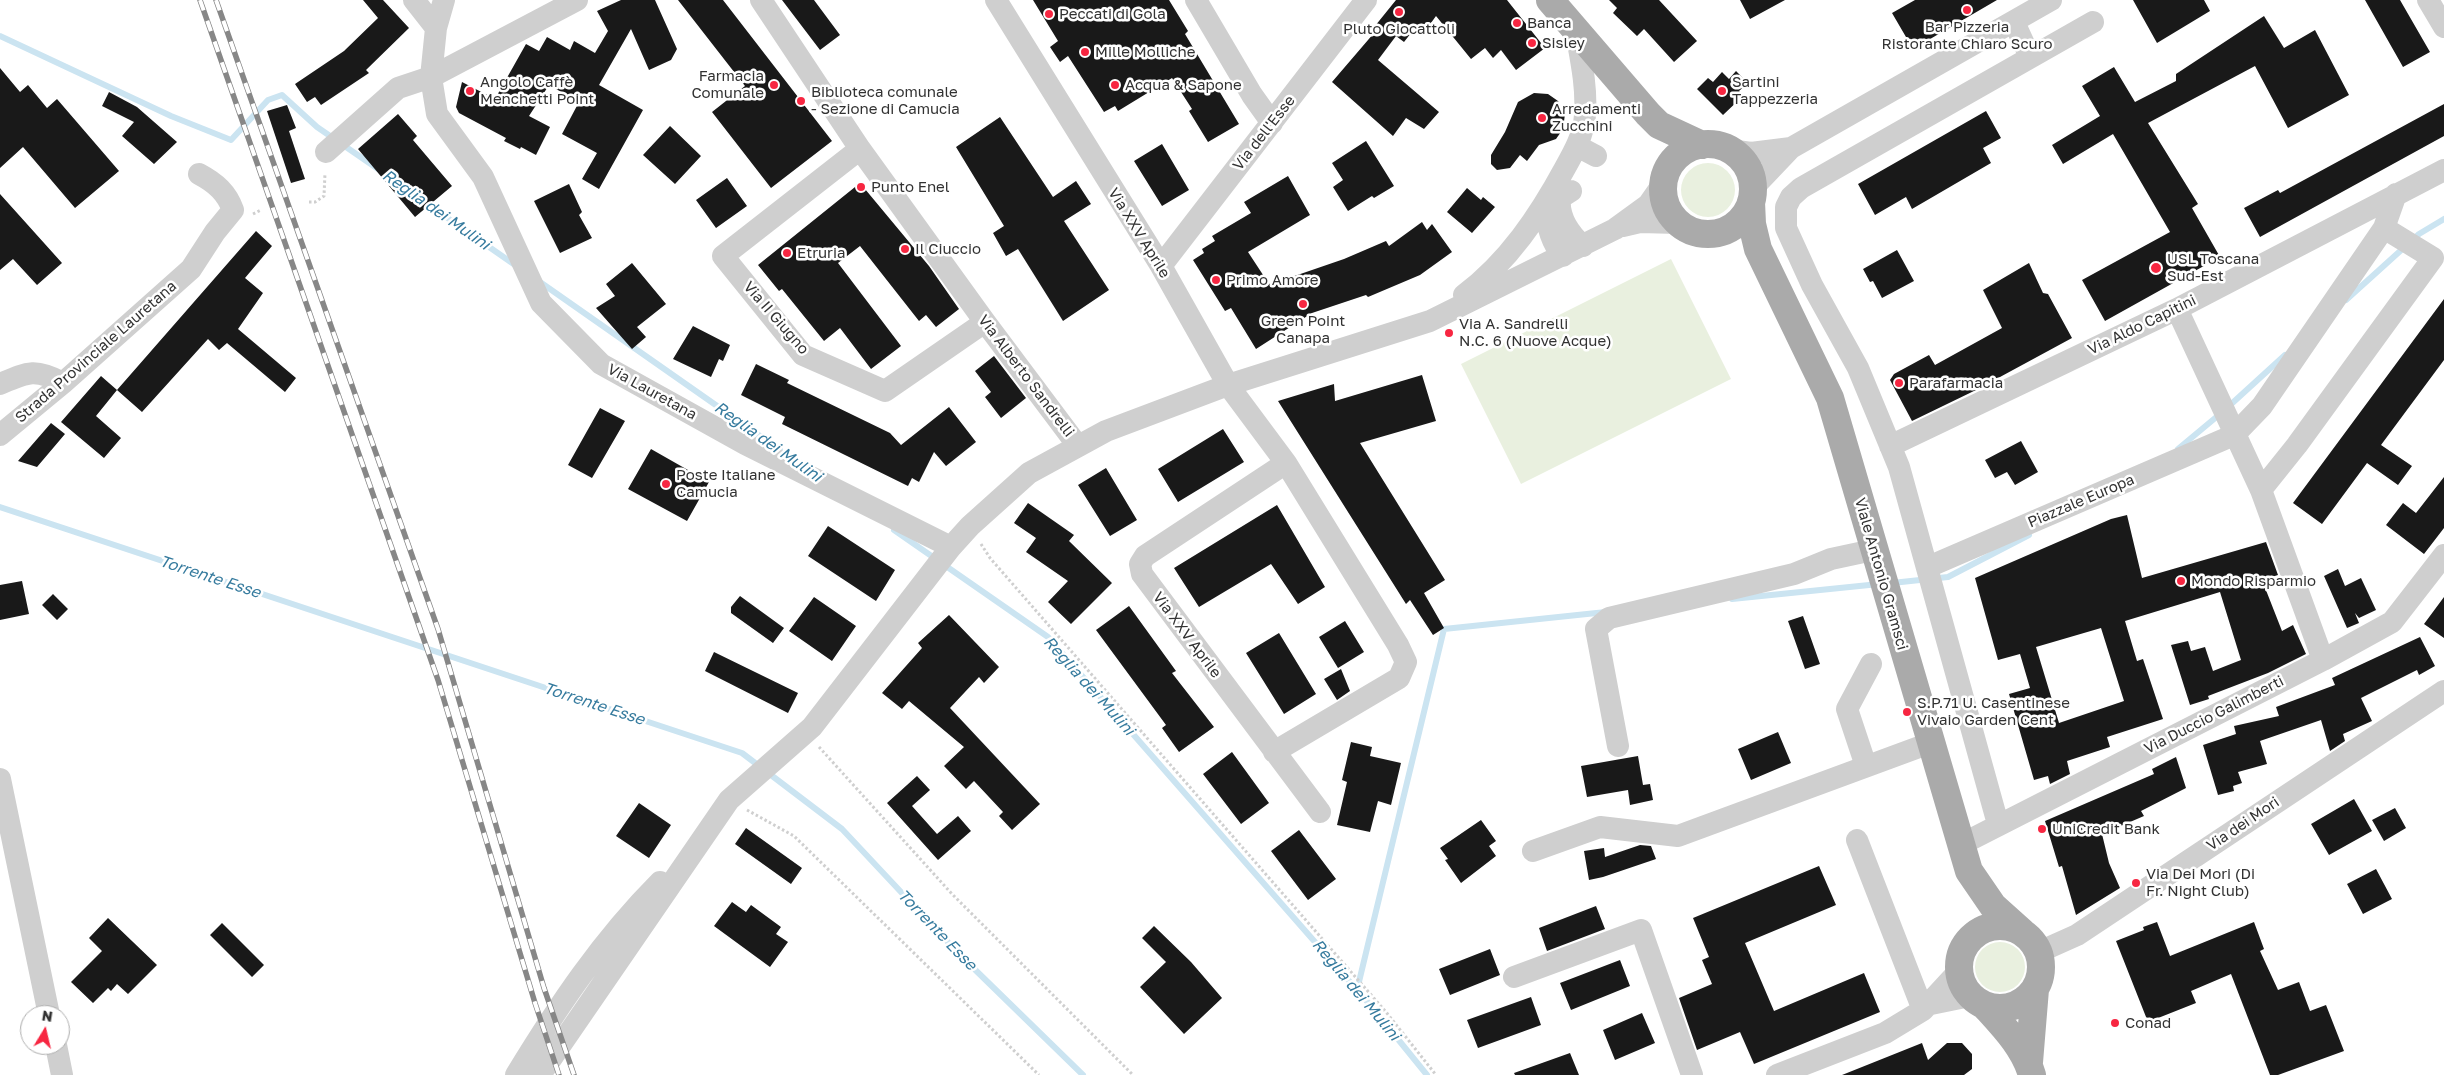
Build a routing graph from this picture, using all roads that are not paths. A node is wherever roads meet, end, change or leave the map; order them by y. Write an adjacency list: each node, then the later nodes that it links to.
1 (414, 0): 14 (street)
2 (444, 0): 14 (street, Via Lauretana)
3 (577, 0): 17 (street)
4 (761, 0): 22 (street, Via Alberto Sandrelli)
5 (996, 0): 37 (street, Via XXV Aprile)
6 (1196, 0): 19 (street)
7 (1366, 0): 19 (street, Via dell'Esse)
8 (1550, 0): 15 (main road)
9 (2051, 0): 11 (street)
10 (2428, 0): 13 (street)
11 (2014, 22): 16 (street); 21 (street)
12 (2093, 22): 16 (street)
13 (2444, 27)
14 (436, 28): 17 (street, Via Lauretana)
15 (1576, 32): 18 (main road); 31 (street, Via Alberto Sandrelli)
16 (2030, 57): 48 (street)
17 (432, 77): 24 (street); 51 (street, Via Lauretana)
18 (1648, 114): 20 (main road); 27 (main road)
19 (1272, 123): 37 (street, Via dell'Esse)
20 (1702, 144): 23 (main road); 27 (main road)
21 (1791, 148): 23 (street); 30 (street)
22 (860, 149): 41 (street, Via Alberto Sandrelli); 41 (street, Via II Giugno)
23 (1730, 150): 30 (main road, Viale Antonio Gramsci)
24 (326, 152)
25 (2444, 170): 29 (street, Via Aldo Capitini)
26 (199, 174): 42 (street, Strada Provinciale Lauretana)
27 (1665, 176): 32 (main road); 34 (street, Via Alberto Sandrelli)
28 (1571, 192): 36 (street)
29 (2396, 194): 33 (street); 39 (street, Via Aldo Capitini)
30 (1752, 195): 35 (main road); 38 (main road, Viale Antonio Gramsci)
31 (1545, 202): 36 (street); 40 (street, Via Alberto Sandrelli)
32 (1678, 223): 34 (street, Via Alberto Sandrelli); 35 (main road, Viale Antonio Gramsci)
33 (2384, 228): 46 (street); 50 (street)
34 (1615, 229): 36 (street, Via Alberto Sandrelli)
35 (1715, 234): 38 (main road, Viale Antonio Gramsci)
36 (1573, 251): 40 (street, Via Alberto Sandrelli)
37 (1160, 266): 44 (street, Via XXV Aprile)
38 (1775, 284): 52 (main road, Viale Antonio Gramsci)
39 (2177, 308): 46 (street); 48 (street, Via Aldo Capitini)
40 (1430, 321): 44 (street, Via Alberto Sandrelli)
41 (985, 322): 47 (street, Via Alberto Sandrelli)
42 (63, 383): 43 (street); 45 (street, Strada Provinciale Lauretana)
43 (0, 384)
44 (1228, 385): 47 (street, Via Alberto Sandrelli); 49 (street, Via XXV Aprile)
45 (0, 435)
46 (2234, 435): 50 (street); 54 (street, Piazzale Europa)
47 (1078, 446): 51 (street)
48 (1890, 446): 54 (street)
49 (1286, 463): 60 (street, Via XXV Aprile); 60 (street, Via XXV Aprile)
50 (2261, 490): 55 (street)
51 (951, 547): 66 (street)
52 (1873, 550): 58 (main road, Viale Antonio Gramsci); 59 (street)
53 (2444, 555): 55 (street, Via Duccio Galimberti)
54 (1928, 567): 64 (street)
55 (2323, 660): 64 (street, Via Duccio Galimberti)
56 (1871, 664): 61 (street)
57 (2444, 691): 70 (street, Via dei Mori)
58 (1930, 743): 61 (street); 67 (main road, Viale Antonio Gramsci)
59 (1618, 746)
60 (1274, 752): 63 (street, Via XXV Aprile)
61 (1866, 766): 68 (street)
62 (0, 779): 75 (street)
63 (1320, 812)
64 (1998, 824): 67 (street, Via Duccio Galimberti)
65 (1857, 840): 76 (street)
66 (700, 843): 80 (street); 81 (street)
67 (1960, 844): 69 (main road, Viale Antonio Gramsci)
68 (1533, 850)
69 (1969, 872): 70 (main road, Viale Antonio Gramsci); 71 (main road, Viale Antonio Gramsci)
70 (2030, 942): 71 (main road, Viale Antonio Gramsci); 73 (main road)
71 (1960, 962): 74 (main road); 76 (street, Viale Antonio Gramsci)
72 (1514, 977): 82 (street)
73 (2035, 989): 74 (main road, Viale Antonio Gramsci); 78 (main road)
74 (1977, 1001): 76 (street, Viale Antonio Gramsci); 78 (main road)
75 (48, 1005)
76 (1927, 1007): 83 (street, Viale Antonio Gramsci)
77 (58, 1055): 79 (street)
78 (2030, 1069)
79 (62, 1075)
80 (516, 1075)
81 (540, 1075)
82 (1692, 1075)
83 (1777, 1075)

